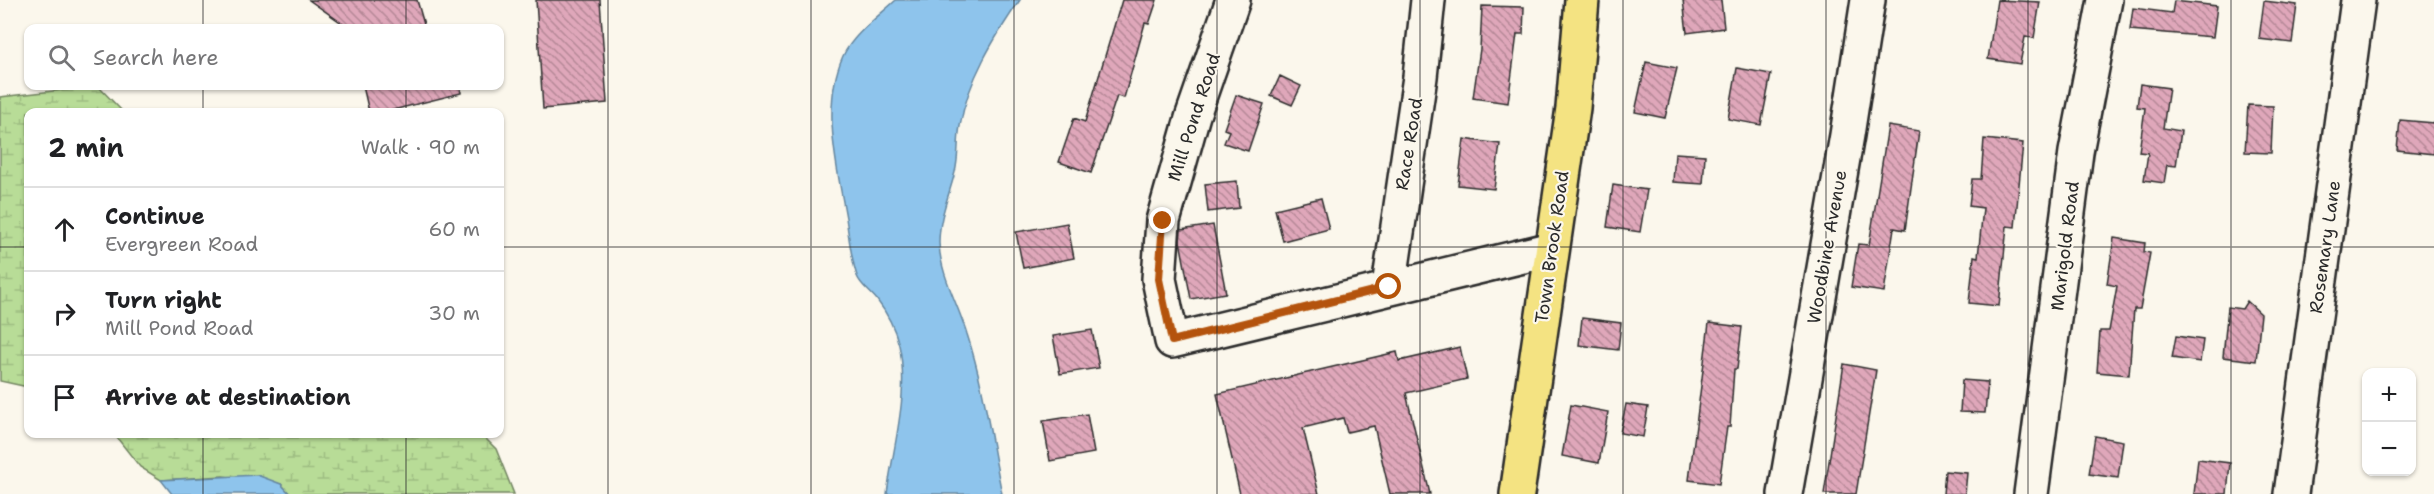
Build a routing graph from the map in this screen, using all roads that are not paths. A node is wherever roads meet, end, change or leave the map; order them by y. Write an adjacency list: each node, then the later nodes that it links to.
1 (1233, 0): 8 (street, Mill Pond Road)
2 (1428, 0): 8 (street, Race Road)
3 (1582, 0): 7 (main road, Town Brook Road)
4 (1868, 0): 10 (street, Woodbine Avenue)
5 (2105, 0): 11 (street, Marigold Road)
6 (2358, 0): 12 (street, Rosemary Lane)
7 (1552, 249): 8 (street); 9 (main road, Town Brook Road)
8 (1389, 287)
9 (1517, 494)
10 (1785, 494)
11 (2031, 494)
12 (2291, 494)

